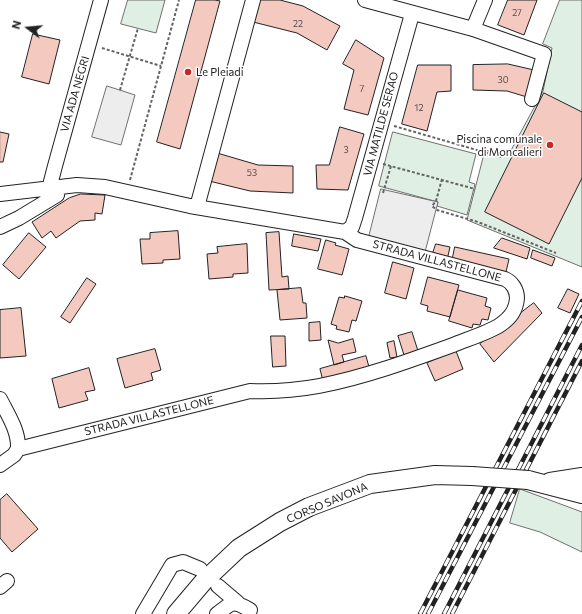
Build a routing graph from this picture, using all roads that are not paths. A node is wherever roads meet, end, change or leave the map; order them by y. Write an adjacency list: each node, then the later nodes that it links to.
1 (101, 0): 9 (street, VIA ADA NEGRI)
2 (253, 0): 10 (street)
3 (365, 0): 5 (street)
4 (485, 0): 6 (street)
5 (412, 14): 6 (street); 12 (street, VIA MATILDE SERAO)
6 (473, 29): 7 (street)
7 (532, 99)
8 (0, 194): 9 (street, STRADA VILLASTELLONE)
9 (49, 194): 10 (street, STRADA VILLASTELLONE); 11 (street, STRADA VILLASTELLONE)
10 (198, 207): 12 (street, STRADA VILLASTELLONE)
11 (0, 227)
12 (345, 232): 14 (street, STRADA VILLASTELLONE)
13 (0, 399): 14 (street)
14 (18, 449): 15 (street)
15 (0, 464)
16 (578, 487): 20 (main road, CORSO SAVONA, bridge)
17 (200, 569): 19 (street)
18 (218, 586): 21 (street)
19 (143, 614)
20 (176, 614)
21 (218, 614)

